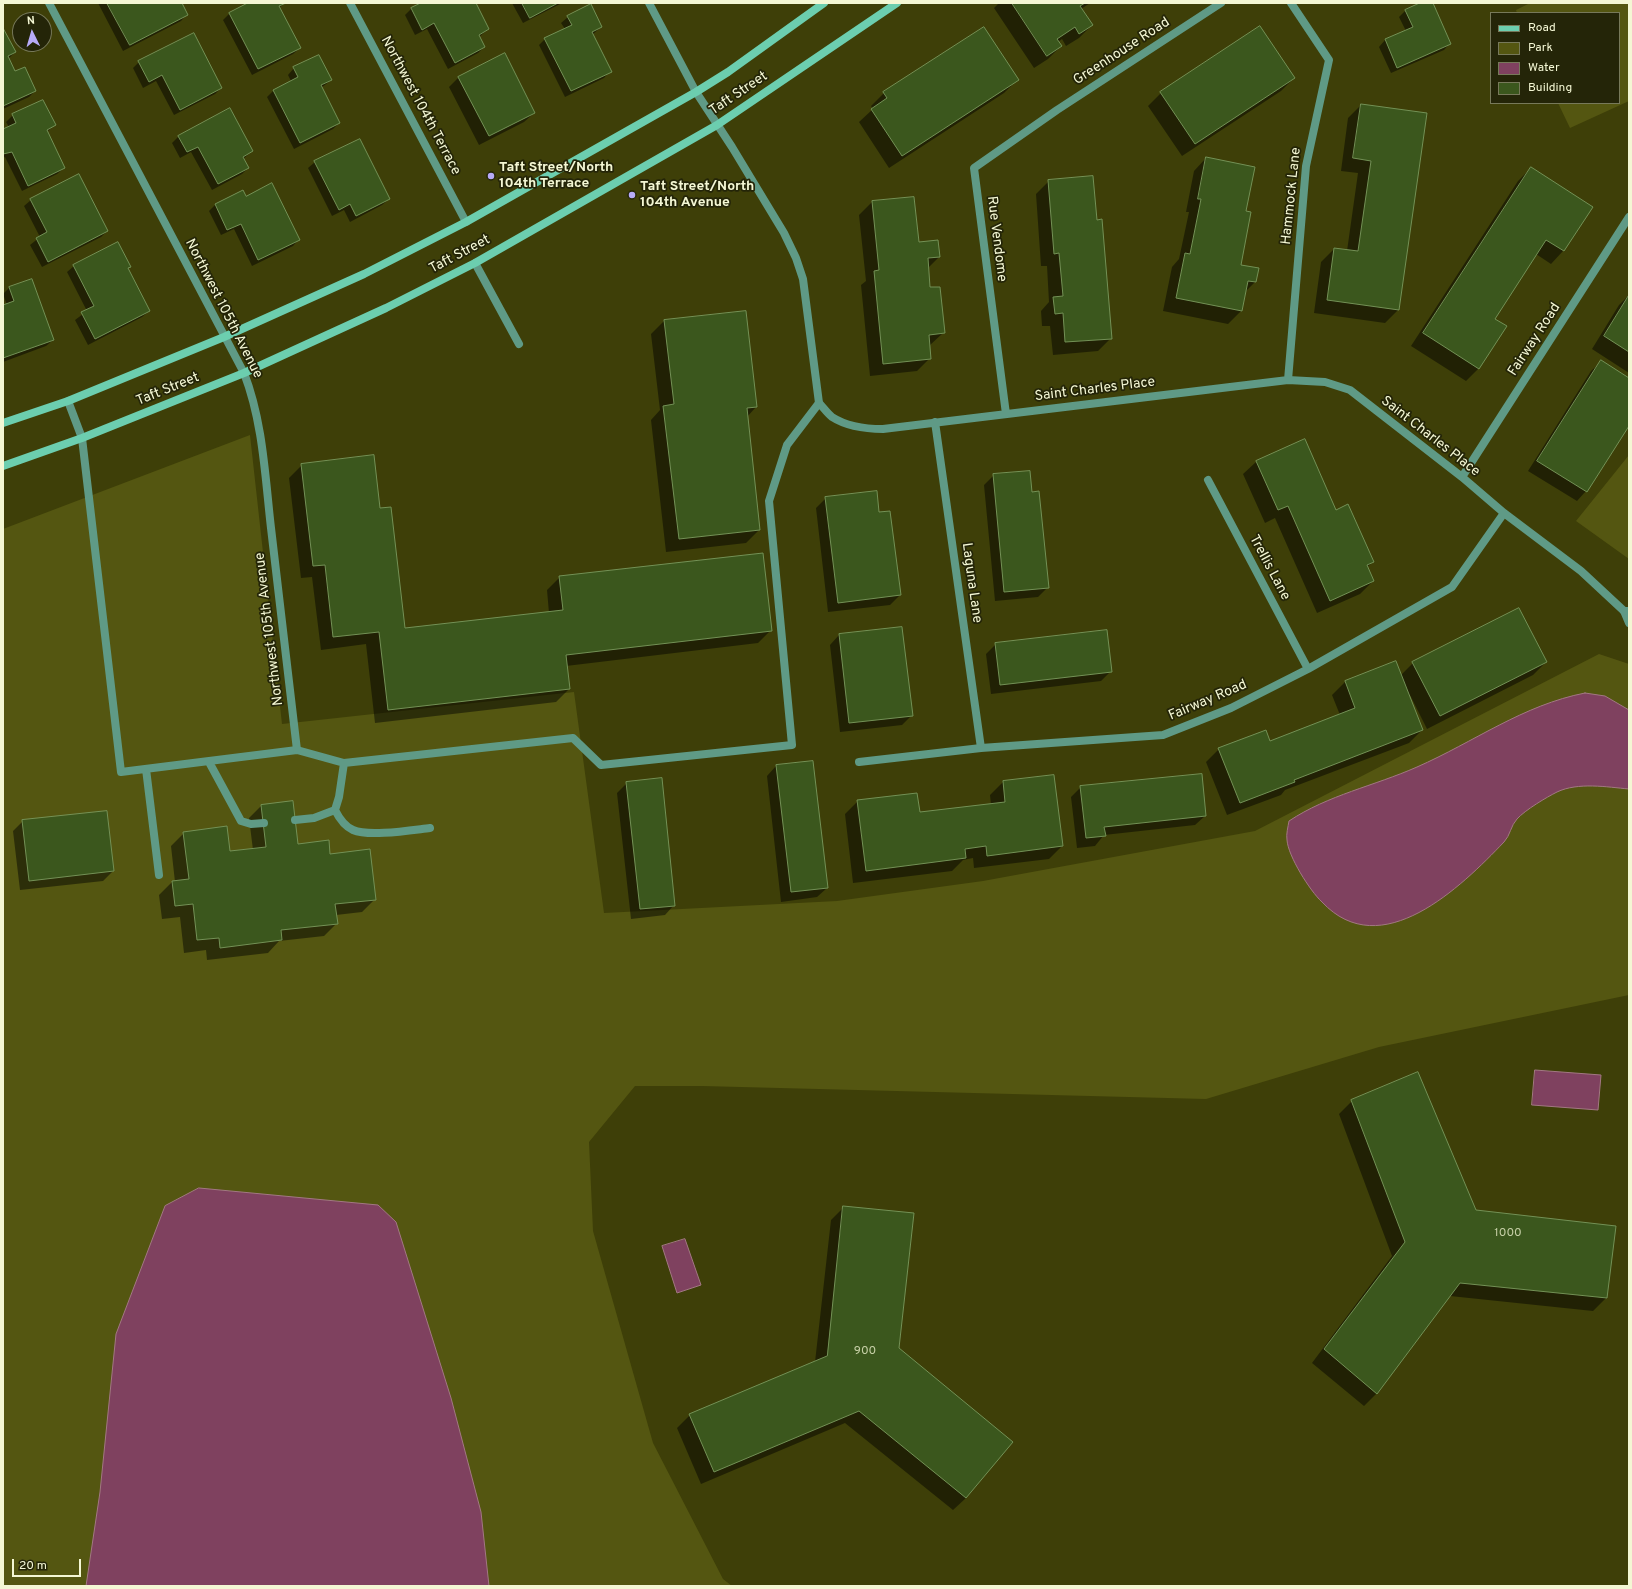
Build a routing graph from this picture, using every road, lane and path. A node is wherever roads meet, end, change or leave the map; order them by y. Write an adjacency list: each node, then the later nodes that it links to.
1 (49, 3): 14 (street, Northwest 105th Avenue)
2 (350, 3): 12 (street, Northwest 104th Terrace)
3 (649, 3): 8 (street)
4 (824, 3): 8 (street, Taft Street)
5 (897, 3): 10 (street, Taft Street)
6 (1221, 3): 9 (street, Greenhouse Road)
7 (1291, 3): 17 (street, Hammock Lane)
8 (696, 92): 10 (street); 12 (street, Taft Street)
9 (1057, 110): 20 (street, Rue Vendome)
10 (717, 125): 13 (street, Taft Street); 19 (street)
11 (1629, 217): 25 (street, Fairway Road)
12 (466, 222): 14 (street, Taft Street)
13 (475, 263): 15 (street); 16 (street, Taft Street)
14 (224, 337): 16 (street, Northwest 105th Avenue); 18 (street, Taft Street)
15 (519, 344)
16 (244, 373): 23 (street, Taft Street); 32 (street, Northwest 105th Avenue)
17 (1288, 380): 20 (street, Saint Charles Place); 25 (street, Saint Charles Place)
18 (68, 401): 22 (street, Taft Street); 23 (street)
19 (819, 403): 21 (street, Saint Charles Place); 35 (street)
20 (1006, 414): 21 (street, Saint Charles Place)
21 (935, 422): 31 (street, Laguna Lane)
22 (3, 423)
23 (82, 438): 24 (street, Taft Street); 36 (street)
24 (3, 466)
25 (1462, 477): 27 (street, Saint Charles Place)
26 (1208, 480): 30 (street, Trellis Lane)
27 (1504, 513): 28 (street, Saint Charles Place); 30 (street, Fairway Road)
28 (1627, 611): 29 (street, Saint Charles Place)
29 (1629, 623)
30 (1308, 669): 31 (street, Fairway Road)
31 (981, 748): 34 (street, Fairway Road)
32 (297, 750): 33 (street); 35 (street)
33 (209, 762): 36 (street); 39 (street)
34 (859, 762)
35 (344, 763): 37 (street)
36 (146, 769): 41 (street)
37 (335, 810): 38 (street); 40 (street)
38 (296, 820)
39 (264, 823)
40 (430, 828)
41 (159, 875)

